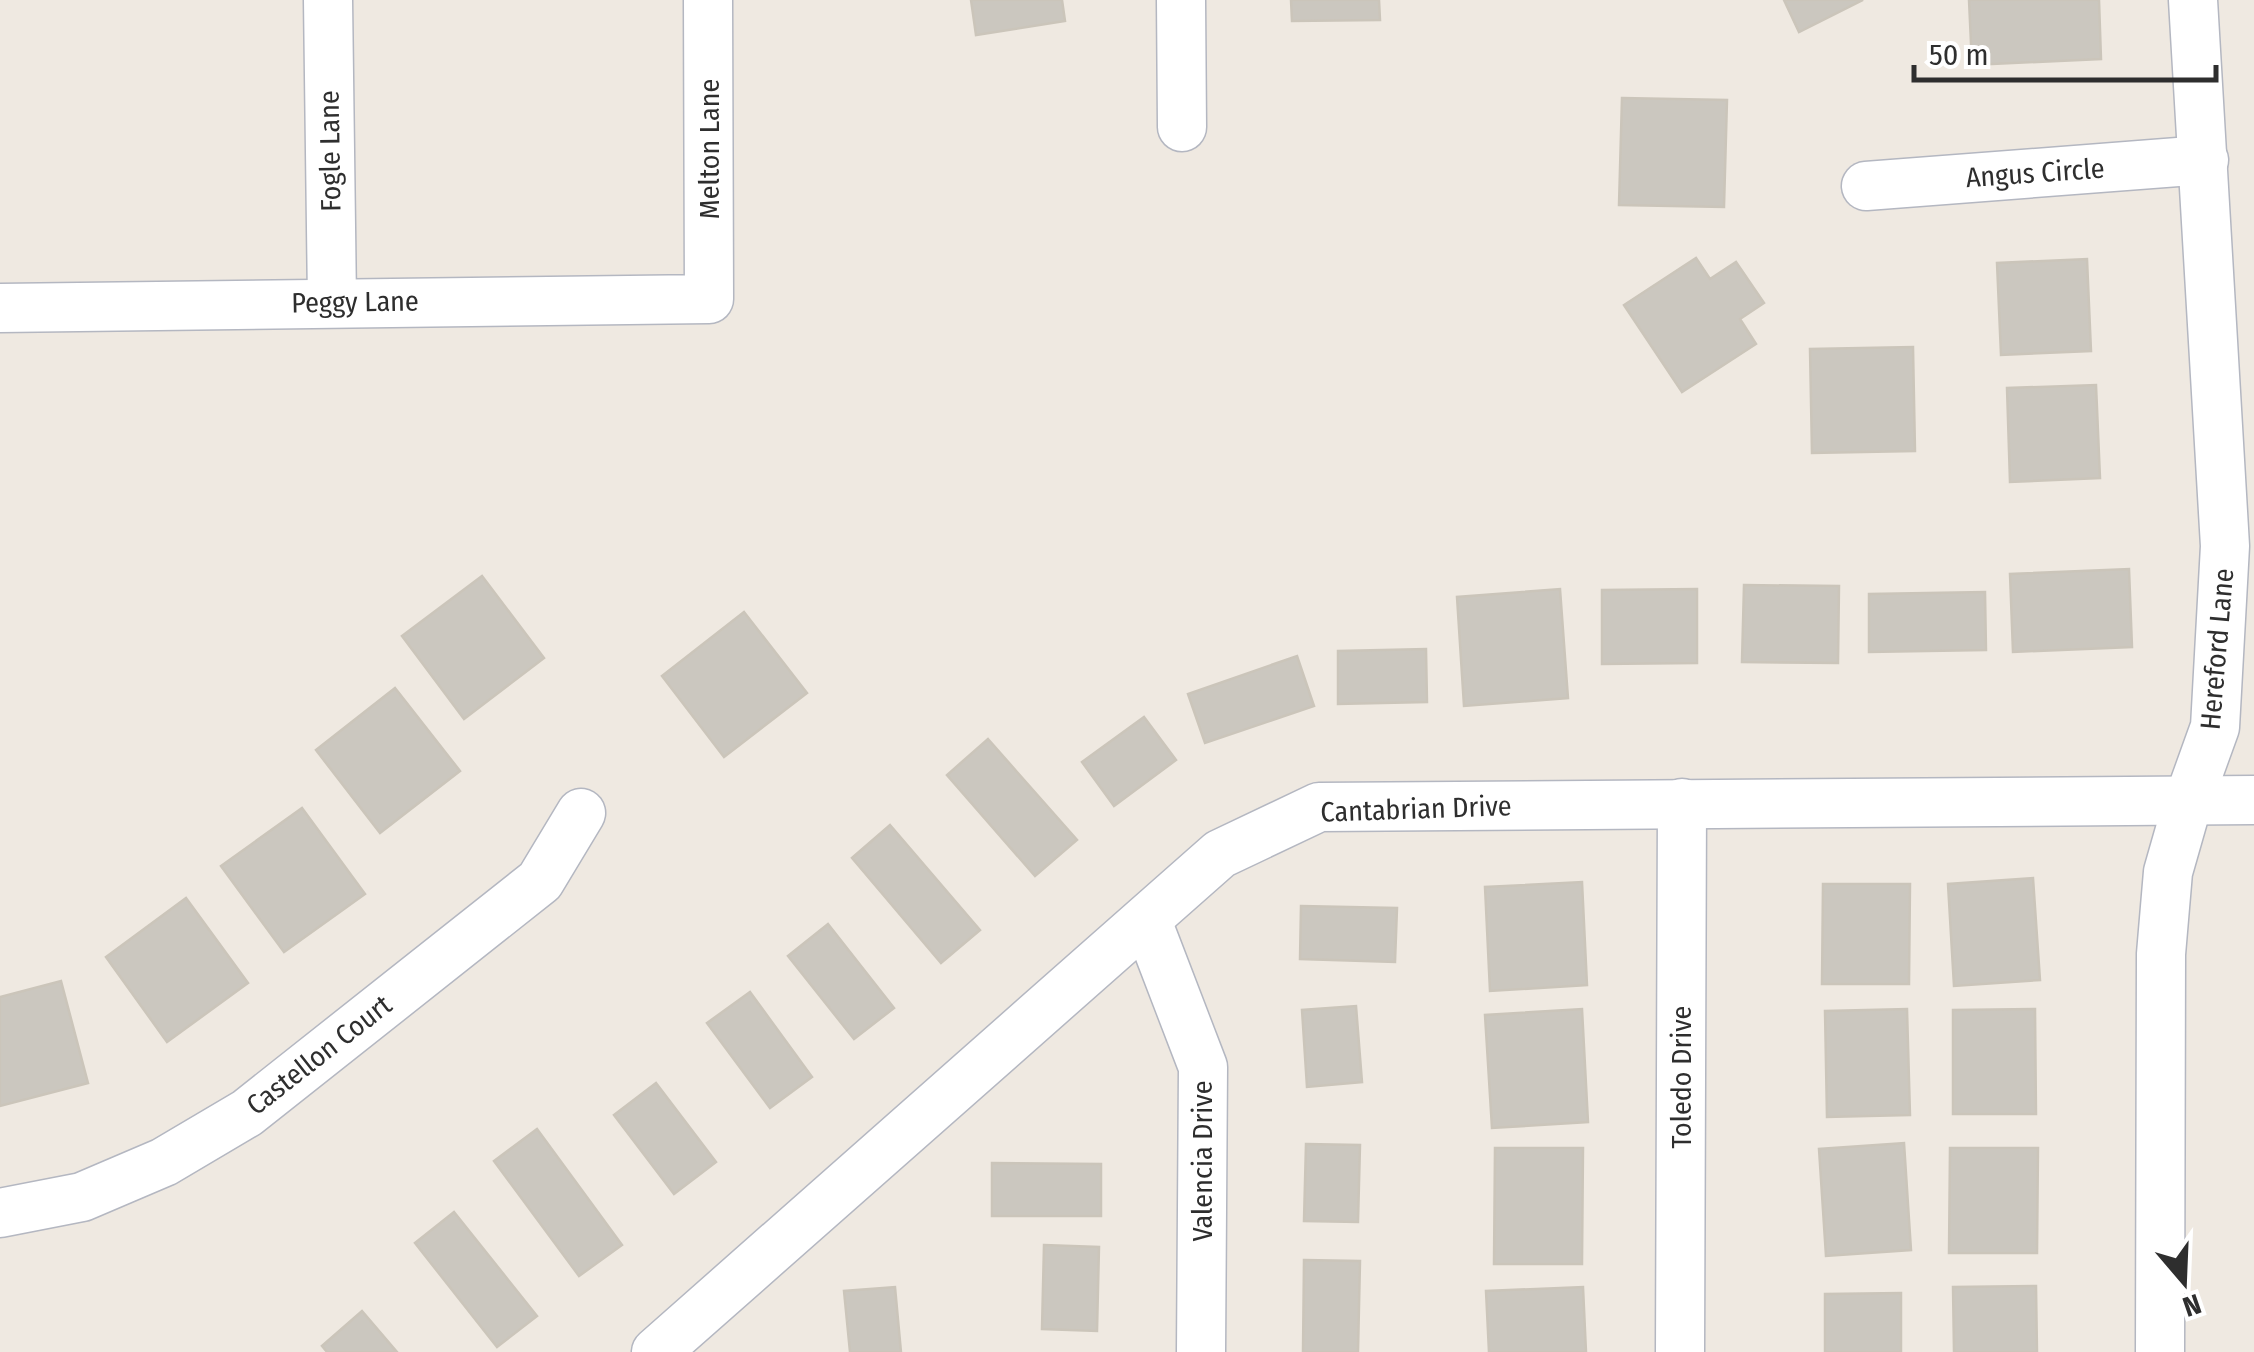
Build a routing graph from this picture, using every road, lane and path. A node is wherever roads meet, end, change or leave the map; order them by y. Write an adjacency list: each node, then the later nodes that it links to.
1 (328, 0): 9 (street, Fogle Lane)
2 (708, 0): 8 (street, Melton Lane)
3 (1181, 0): 5 (street)
4 (2193, 0): 6 (street, Hereford Lane)
5 (1182, 127)
6 (2204, 160): 7 (street, Angus Circle); 13 (street, Hereford Lane)
7 (1866, 186)
8 (709, 299): 9 (street, Peggy Lane)
9 (332, 302): 10 (street, Peggy Lane)
10 (0, 308)
11 (2254, 800): 13 (street, Cantabrian Drive)
12 (1682, 802): 13 (street, Cantabrian Drive); 15 (street, Cantabrian Drive); 19 (street, Toledo Drive)
13 (2188, 802): 20 (street, Hereford Lane)
14 (581, 813): 16 (street, Castellon Court)
15 (1147, 921): 17 (street, Cantabrian Drive); 18 (street, Valencia Drive)
16 (0, 1213)
17 (656, 1352)
18 (1201, 1352)
19 (1680, 1352)
20 (2160, 1352)

